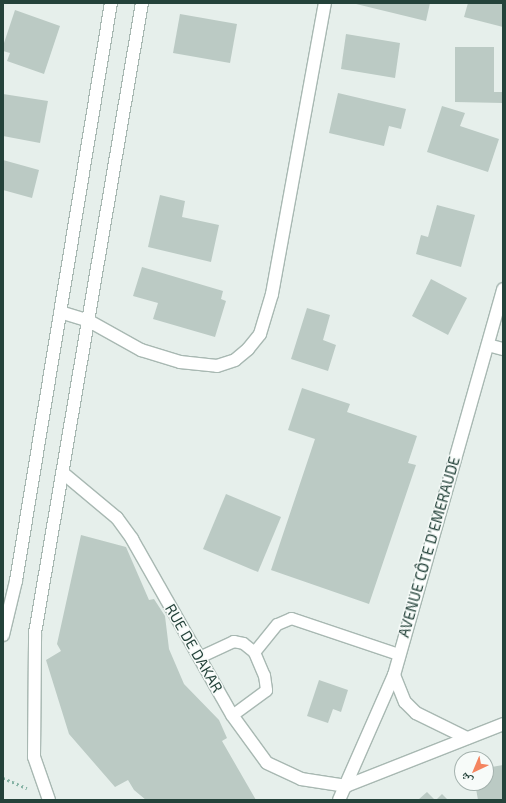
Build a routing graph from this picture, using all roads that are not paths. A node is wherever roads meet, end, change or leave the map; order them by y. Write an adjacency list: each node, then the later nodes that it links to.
1 (112, 3): 5 (street)
2 (142, 3): 6 (street)
3 (325, 3): 6 (street)
4 (503, 289): 7 (street, AVENUE CÔTE D'EMERAUDE)
5 (60, 312): 6 (street); 10 (street)
6 (89, 321): 9 (street)
7 (488, 344): 8 (street); 12 (street, AVENUE CÔTE D'EMERAUDE)
8 (503, 349)
9 (63, 473): 13 (street, RUE DE DAKAR); 19 (street)
10 (3, 635)
11 (254, 652): 12 (lane); 13 (lane); 15 (lane)
12 (398, 654): 14 (street, AVENUE CÔTE D'EMERAUDE)
13 (199, 657): 15 (street, RUE DE DAKAR)
14 (394, 675): 17 (street); 18 (street, AVENUE CÔTE D'EMERAUDE)
15 (232, 715): 18 (street, RUE DE DAKAR)
16 (503, 724): 17 (street)
17 (467, 738): 18 (street)
18 (346, 786): 20 (street, AVENUE CÔTE D'EMERAUDE)
19 (50, 800)
20 (339, 800)

